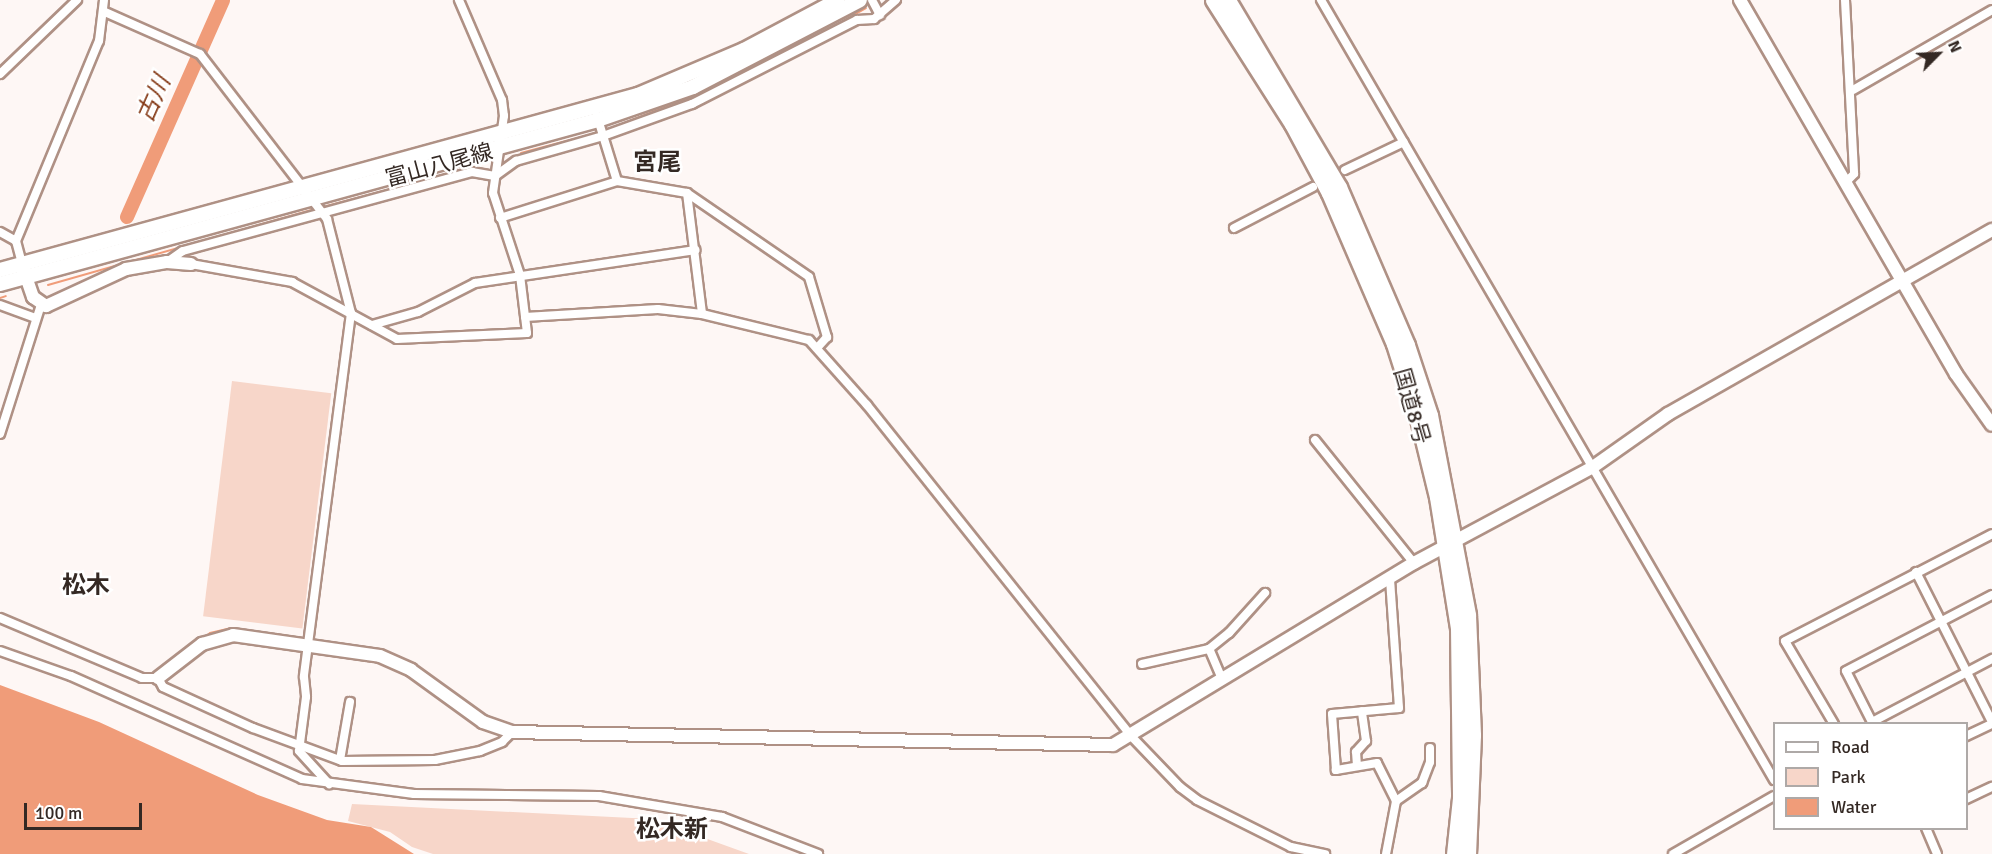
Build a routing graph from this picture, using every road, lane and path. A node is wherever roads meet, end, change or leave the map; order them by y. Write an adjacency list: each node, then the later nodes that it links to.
1 (76, 0): 16 (street)
2 (104, 0): 14 (street)
3 (459, 0): 21 (street)
4 (838, 0): 18 (main road, 富山八尾線)
5 (860, 0): 18 (main road, 富山八尾線)
6 (873, 0): 15 (street)
7 (896, 0): 15 (street)
8 (1213, 0): 56 (highway, 国道8号)
9 (1228, 0): 56 (highway, 国道8号)
10 (1321, 0): 20 (street)
11 (1740, 0): 25 (street)
12 (1845, 0): 17 (street)
13 (1992, 10): 17 (street)
14 (105, 12): 28 (street); 34 (street)
15 (880, 15): 19 (street)
16 (0, 74)
17 (1853, 90): 25 (street)
18 (597, 114): 19 (street); 21 (main road, 富山八尾線)
19 (603, 136): 23 (street); 24 (street)
20 (1404, 142): 22 (street); 54 (street)
21 (500, 143): 23 (street); 28 (main road, 富山八尾線)
22 (1345, 170)
23 (495, 176): 29 (street); 30 (street)
24 (617, 181): 27 (street); 30 (street)
25 (1847, 181): 41 (street)
26 (1313, 187): 31 (street)
27 (687, 193): 35 (street); 50 (street)
28 (309, 194): 29 (street); 39 (main road, 富山八尾線)
29 (323, 214): 36 (street); 45 (street)
30 (500, 218): 40 (street)
31 (1234, 228)
32 (1992, 230): 41 (street)
33 (0, 232): 34 (street)
34 (16, 241): 39 (street)
35 (696, 250): 40 (street); 46 (street)
36 (167, 262): 37 (street); 44 (street)
37 (191, 264): 45 (street)
38 (0, 270): 39 (main road, 富山八尾線)
39 (24, 271): 42 (main road, 富山八尾線); 44 (street)
40 (520, 275): 47 (street); 49 (street)
41 (1904, 280): 51 (street); 54 (street)
42 (0, 284)
43 (0, 305): 48 (street)
44 (41, 305): 48 (street)
45 (351, 314): 49 (street); 64 (street)
46 (702, 314): 47 (street); 50 (street)
47 (525, 316): 49 (street)
48 (35, 318): 52 (street)
49 (372, 325)
50 (819, 347): 80 (street)
51 (1992, 425)
52 (0, 434)
53 (1315, 440): 57 (street)
54 (1593, 467): 56 (street); 85 (street)
55 (1992, 534): 58 (street)
56 (1451, 543): 57 (street); 95 (highway, 国道8号); 96 (highway, 国道8号)
57 (1414, 563): 59 (street)
58 (1916, 572): 63 (street); 74 (street)
59 (1390, 578): 71 (street); 73 (street)
60 (1264, 593): 65 (street)
61 (1992, 595): 63 (street)
62 (0, 618): 70 (street)
63 (1941, 622): 69 (street); 75 (street)
64 (309, 645): 70 (street); 78 (street); 81 (street)
65 (1209, 649): 68 (street); 71 (street)
66 (0, 651): 86 (street)
67 (1992, 659): 69 (street)
68 (1142, 664)
69 (1966, 671): 76 (street); 77 (street)
70 (158, 678): 81 (street)
71 (1222, 679): 80 (street)
72 (350, 702): 83 (street)
73 (1362, 711): 84 (street); 84 (street)
74 (1833, 722)
75 (1872, 722)
76 (1875, 722)
77 (1992, 723): 79 (street)
78 (512, 732): 80 (street); 83 (street)
79 (1968, 735)
80 (1131, 736): 93 (street)
81 (299, 746): 83 (street); 86 (street)
82 (1430, 748): 90 (street)
83 (340, 760)
84 (1357, 766): 90 (street)
85 (1773, 778)
86 (328, 784): 92 (street)
87 (1992, 787): 89 (street)
88 (1773, 797): 97 (street)
89 (1968, 798)
90 (1396, 801): 94 (street)
91 (1927, 830): 98 (street)
92 (818, 854)
93 (1325, 854)
94 (1386, 854)
95 (1454, 854)
96 (1468, 854)
97 (1673, 854)
98 (1938, 854)

